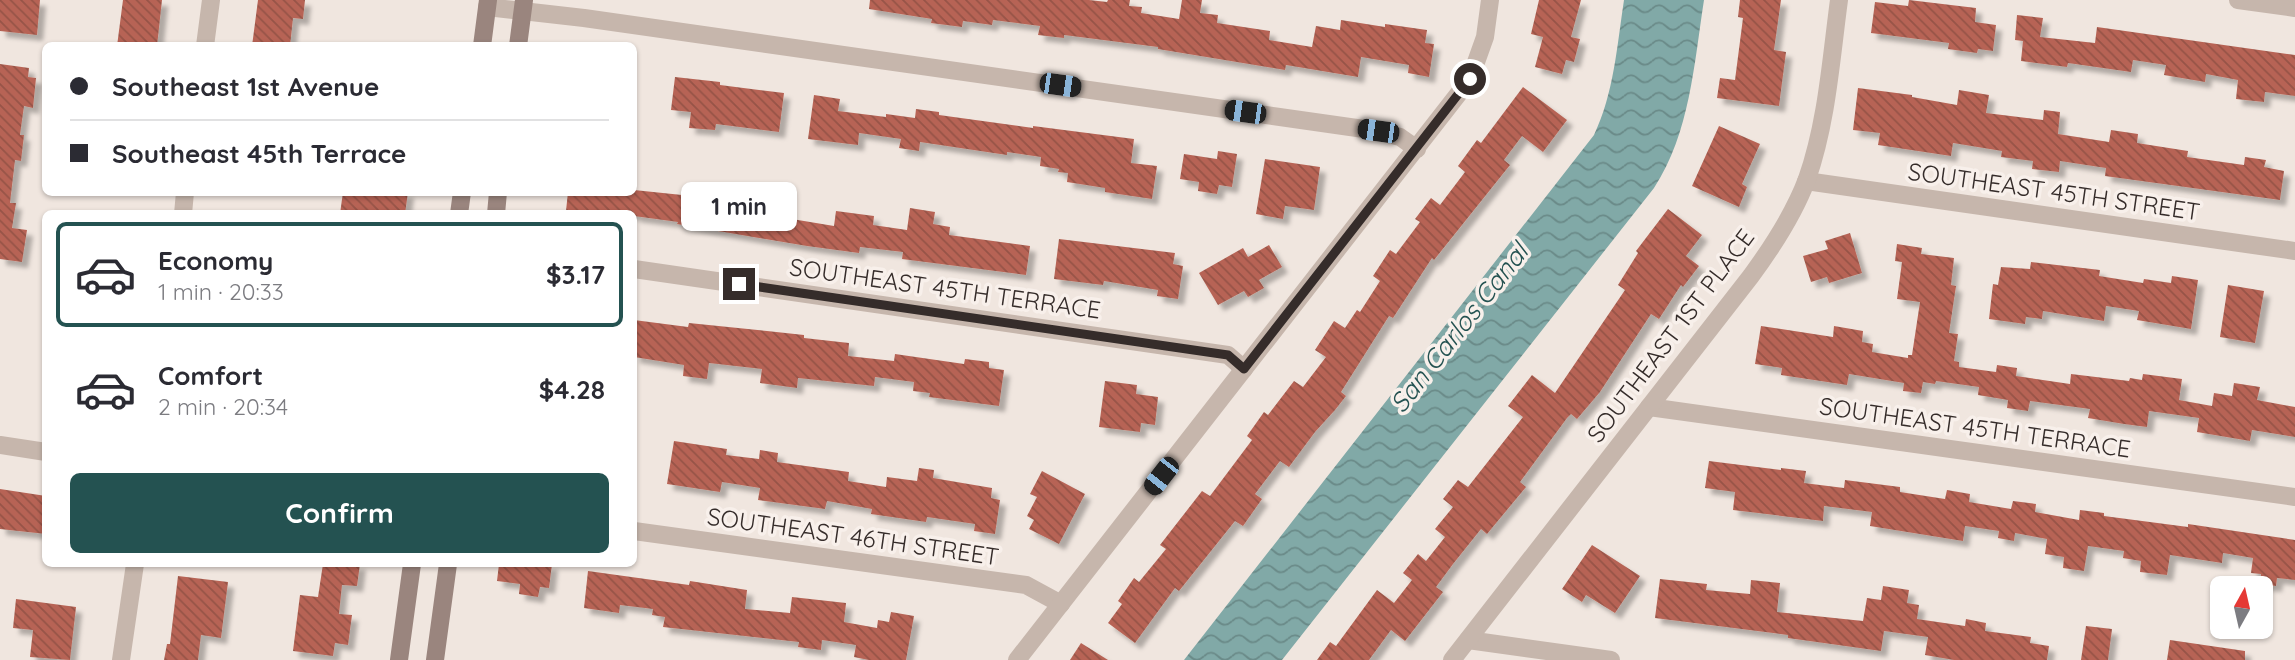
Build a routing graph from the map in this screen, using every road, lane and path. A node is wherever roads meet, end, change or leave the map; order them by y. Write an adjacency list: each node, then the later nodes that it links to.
1 (211, 0): 8 (street)
2 (1490, 0): 11 (street)
3 (1839, 0): 12 (street, SOUTHEAST 1ST PLACE)
4 (2238, 0): 7 (street)
5 (488, 4): 6 (street); 9 (main road)
6 (523, 5): 10 (main road); 11 (street)
7 (2295, 8)
8 (206, 42)
9 (483, 42)
10 (518, 42)
11 (1417, 149): 15 (street)
12 (1806, 181): 13 (street, SOUTHEAST 45TH STREET); 16 (street, SOUTHEAST 1ST PLACE)
13 (2295, 251)
14 (637, 268): 15 (street, SOUTHEAST 45TH TERRACE)
15 (1244, 369): 24 (street)
16 (1649, 407): 19 (street, SOUTHEAST 45TH TERRACE); 25 (street, SOUTHEAST 1ST PLACE)
17 (0, 446): 18 (street)
18 (42, 451)
19 (2295, 497)
20 (637, 531): 24 (street, SOUTHEAST 46TH STREET)
21 (135, 567): 26 (street)
22 (412, 567): 27 (main road)
23 (448, 567): 28 (main road)
24 (1061, 604): 29 (street)
25 (1468, 640): 30 (street, SOUTHEAST 1ST PLACE); 31 (street)
26 (121, 660)
27 (399, 660)
28 (435, 660)
29 (1017, 660)
30 (1451, 660)
31 (1611, 660)

